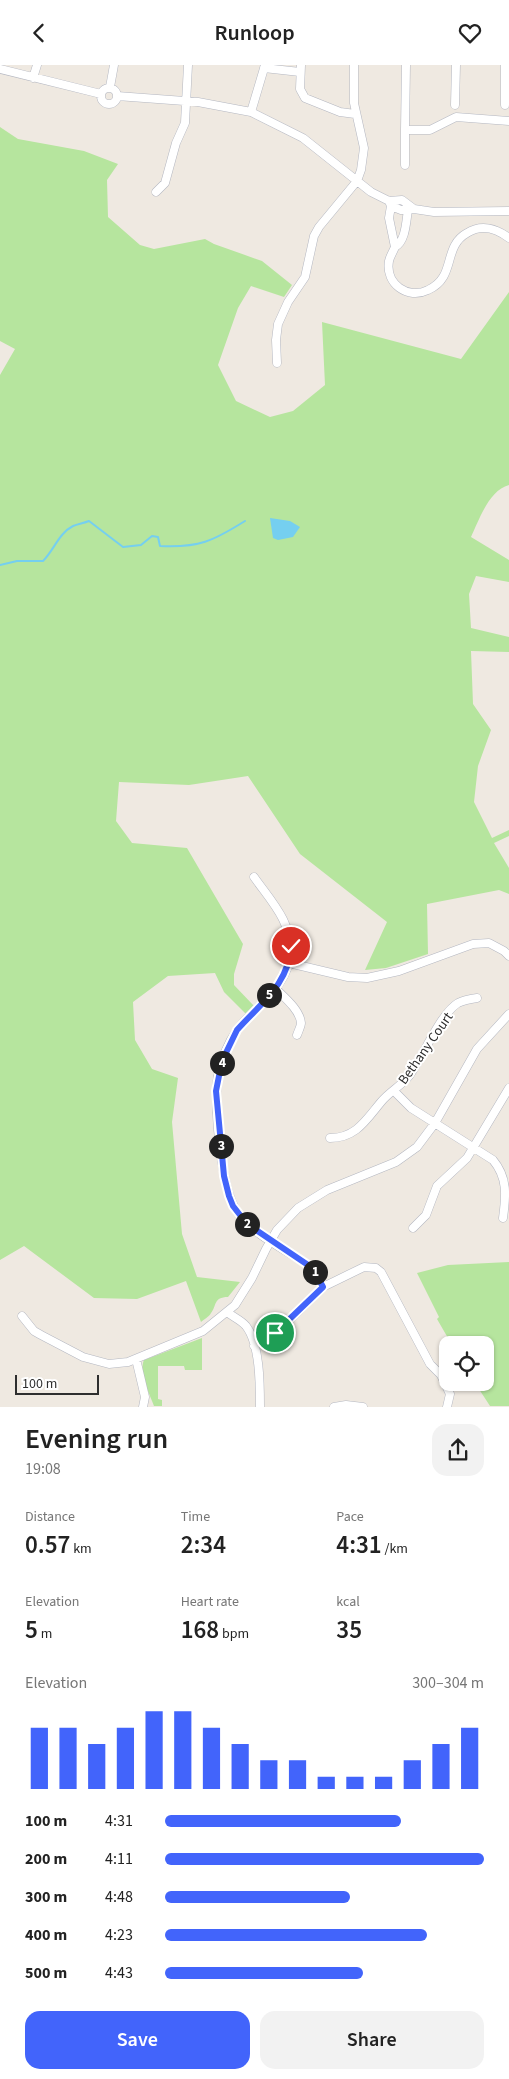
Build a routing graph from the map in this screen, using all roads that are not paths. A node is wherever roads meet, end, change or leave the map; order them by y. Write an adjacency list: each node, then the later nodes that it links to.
1 (36, 65): 11 (street)
2 (114, 65): 12 (street)
3 (188, 65): 15 (street)
4 (354, 65): 19 (street)
5 (406, 65): 21 (street)
6 (456, 65): 16 (street)
7 (505, 65): 17 (street)
8 (264, 67): 9 (street); 18 (street)
9 (300, 68): 19 (street)
10 (0, 69): 11 (street)
11 (33, 78): 13 (street)
12 (110, 87): 13 (street); 14 (street)
13 (101, 94): 14 (street)
14 (117, 96): 15 (street)
15 (186, 101): 18 (street); 24 (street)
16 (455, 105)
17 (505, 105)
18 (251, 112): 23 (street)
19 (355, 113): 23 (street)
20 (509, 121): 21 (street)
21 (405, 130): 22 (street)
22 (405, 165)
23 (357, 181): 25 (street); 30 (street)
24 (156, 192)
25 (390, 203): 26 (street); 29 (street)
26 (411, 209): 27 (street); 29 (street)
27 (509, 211)
28 (509, 238): 29 (street)
29 (395, 247)
30 (277, 363)
31 (254, 877): 33 (street)
32 (509, 955): 33 (street)
33 (289, 963): 34 (street)
34 (276, 989): 37 (street); 45 (street)
35 (476, 998): 39 (street, Bethany Court)
36 (509, 1014): 40 (street)
37 (297, 1035)
38 (509, 1088): 42 (street)
39 (394, 1091): 40 (street); 41 (street, Bethany Court)
40 (435, 1123): 42 (street); 45 (street)
41 (330, 1137)
42 (474, 1147): 43 (street); 44 (street)
43 (502, 1218)
44 (413, 1228)
45 (271, 1241): 46 (street); 47 (street)
46 (323, 1287): 49 (street); 55 (street)
47 (227, 1313): 49 (street); 50 (street)
48 (22, 1316): 50 (street)
49 (254, 1346): 52 (street)
50 (136, 1359): 51 (street)
51 (143, 1407)
52 (260, 1407)
53 (334, 1407): 54 (street)
54 (363, 1407)
55 (447, 1407)

